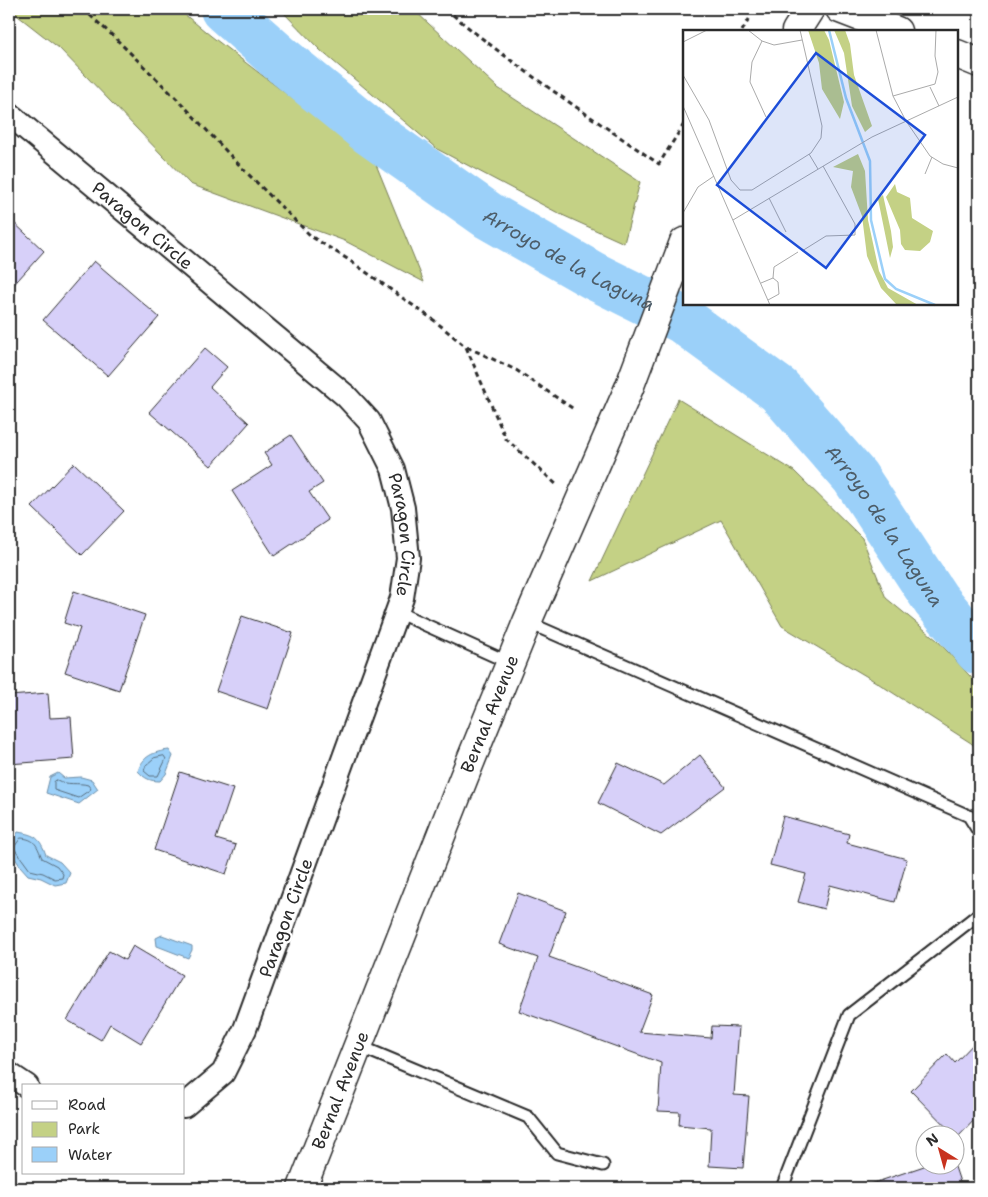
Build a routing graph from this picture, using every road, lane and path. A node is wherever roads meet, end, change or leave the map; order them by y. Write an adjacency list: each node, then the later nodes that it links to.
1 (83, 9): 14 (path)
2 (446, 9): 12 (path)
3 (810, 9): 7 (main road)
4 (840, 9): 8 (main road)
5 (751, 16): 6 (path)
6 (743, 30)
7 (797, 30)
8 (894, 30)
9 (958, 54): 10 (main road)
10 (979, 63)
11 (9, 114): 17 (street, Paragon Circle)
12 (683, 126)
13 (683, 245): 16 (main road, Bernal Avenue)
14 (466, 347): 15 (path); 16 (path)
15 (575, 410)
16 (578, 504): 18 (main road, Bernal Avenue)
17 (397, 612): 19 (lane); 25 (street, Paragon Circle)
18 (527, 622): 19 (main road, Bernal Avenue); 20 (lane)
19 (510, 663): 22 (main road, Bernal Avenue)
20 (979, 832)
21 (979, 914): 28 (lane)
22 (359, 1046): 26 (lane); 27 (main road, Bernal Avenue)
23 (9, 1074): 24 (street)
24 (24, 1084)
25 (185, 1105)
26 (603, 1165)
27 (302, 1188)
28 (782, 1188)

